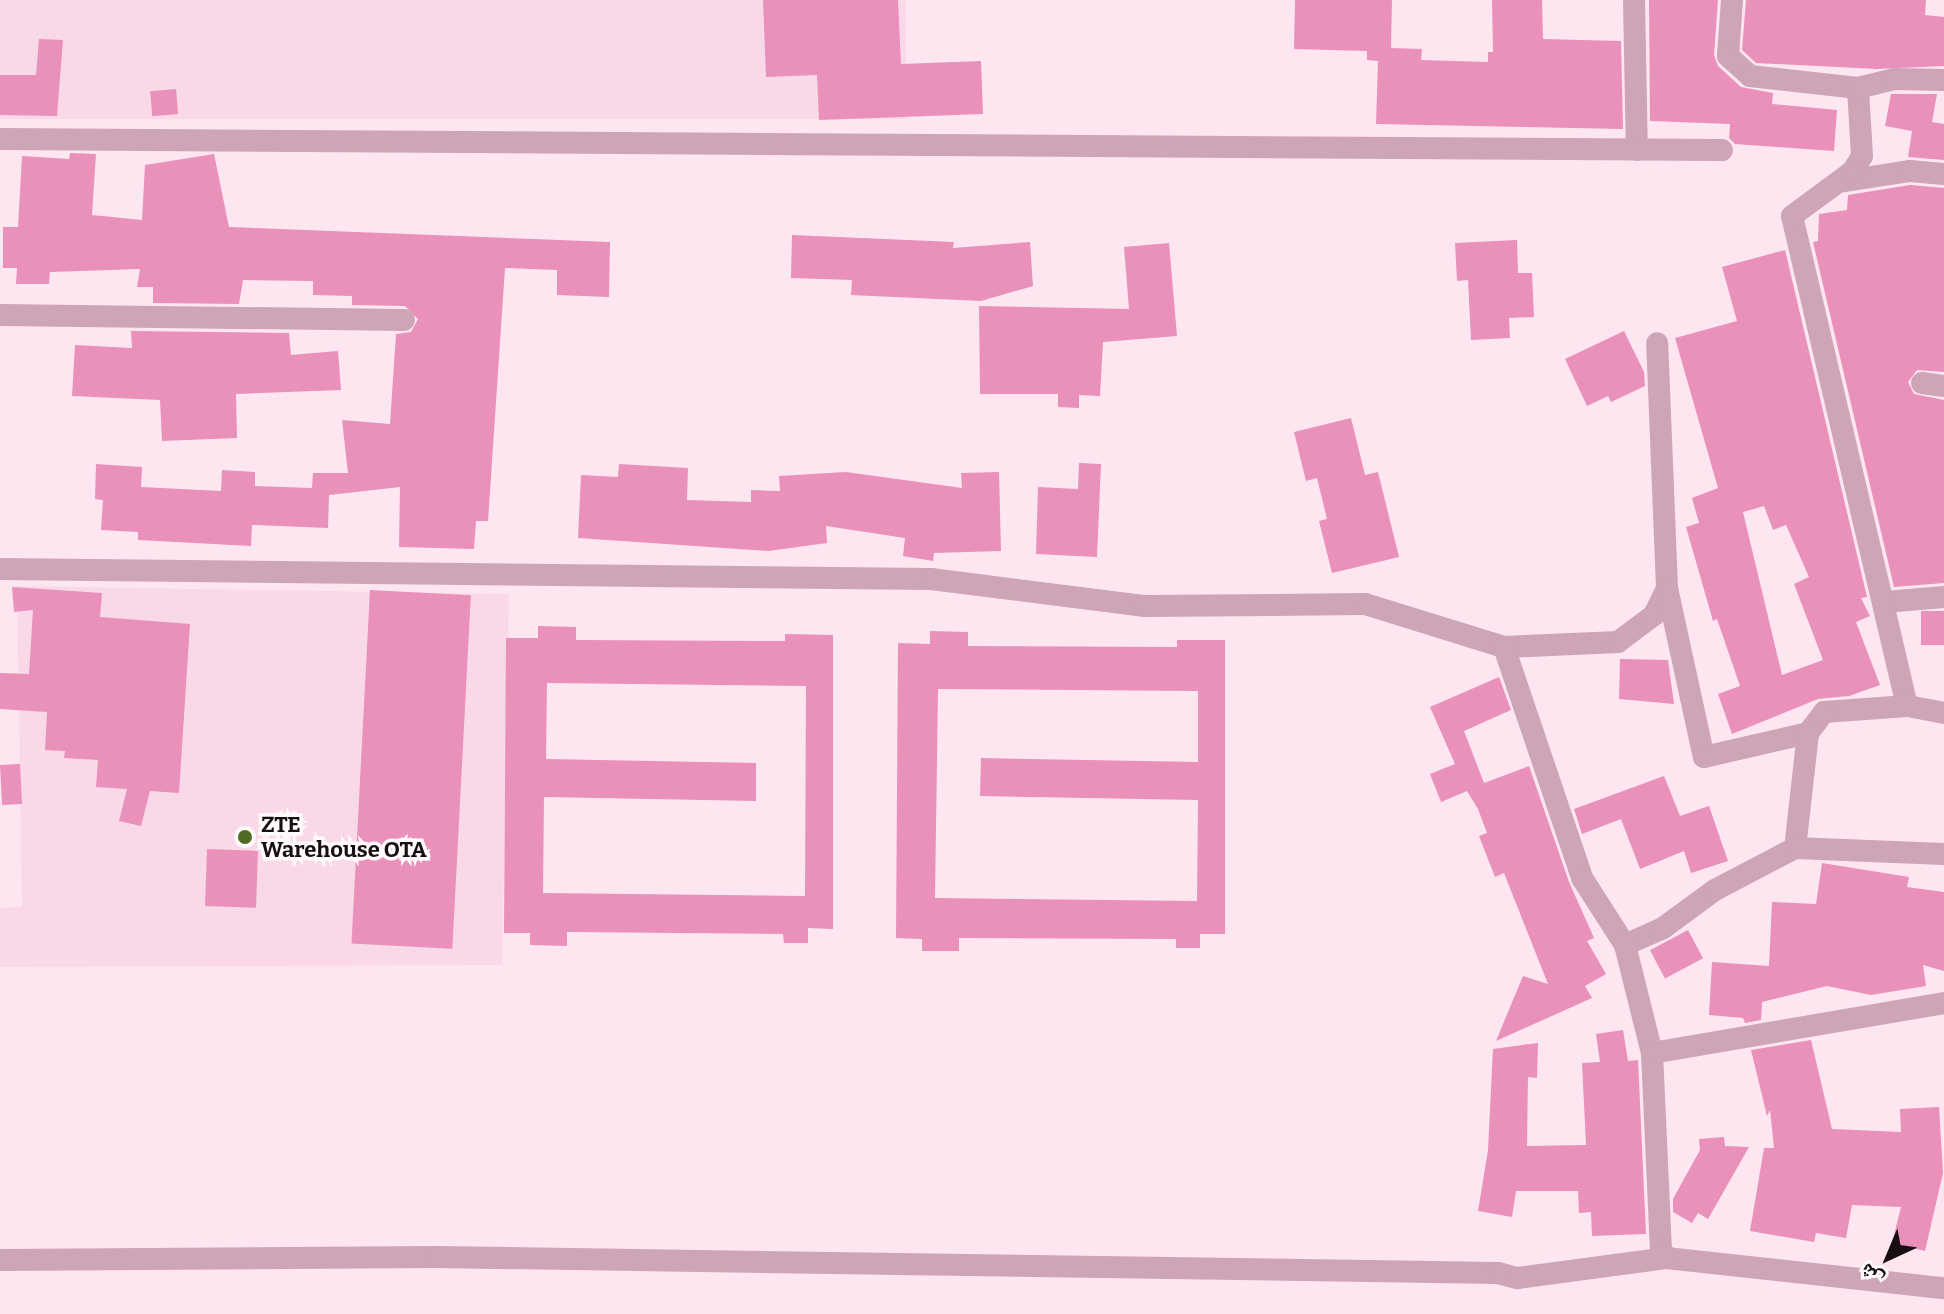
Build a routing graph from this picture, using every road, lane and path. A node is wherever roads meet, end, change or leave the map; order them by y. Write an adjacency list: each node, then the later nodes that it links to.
1 (1634, 0): 6 (street)
2 (1732, 0): 4 (street)
3 (1944, 80): 4 (street)
4 (1858, 88): 9 (street)
5 (0, 139): 6 (street)
6 (1637, 150): 7 (street)
7 (1722, 150)
8 (1944, 174): 9 (street)
9 (1837, 183): 16 (street)
10 (0, 315): 11 (street)
11 (404, 320)
12 (1657, 343): 14 (street)
13 (0, 569): 17 (street)
14 (1667, 588): 17 (street); 20 (street)
15 (1944, 597): 16 (street)
16 (1885, 602): 18 (street)
17 (1504, 647): 23 (street)
18 (1907, 706): 19 (street); 20 (street)
19 (1944, 713)
20 (1808, 733): 21 (street)
21 (1795, 848): 22 (street); 23 (street)
22 (1944, 854)
23 (1625, 945): 25 (street)
24 (1944, 1003): 25 (street)
25 (1652, 1053): 26 (street)
26 (1666, 1258): 27 (street); 28 (street)
27 (0, 1260)
28 (1944, 1288)

